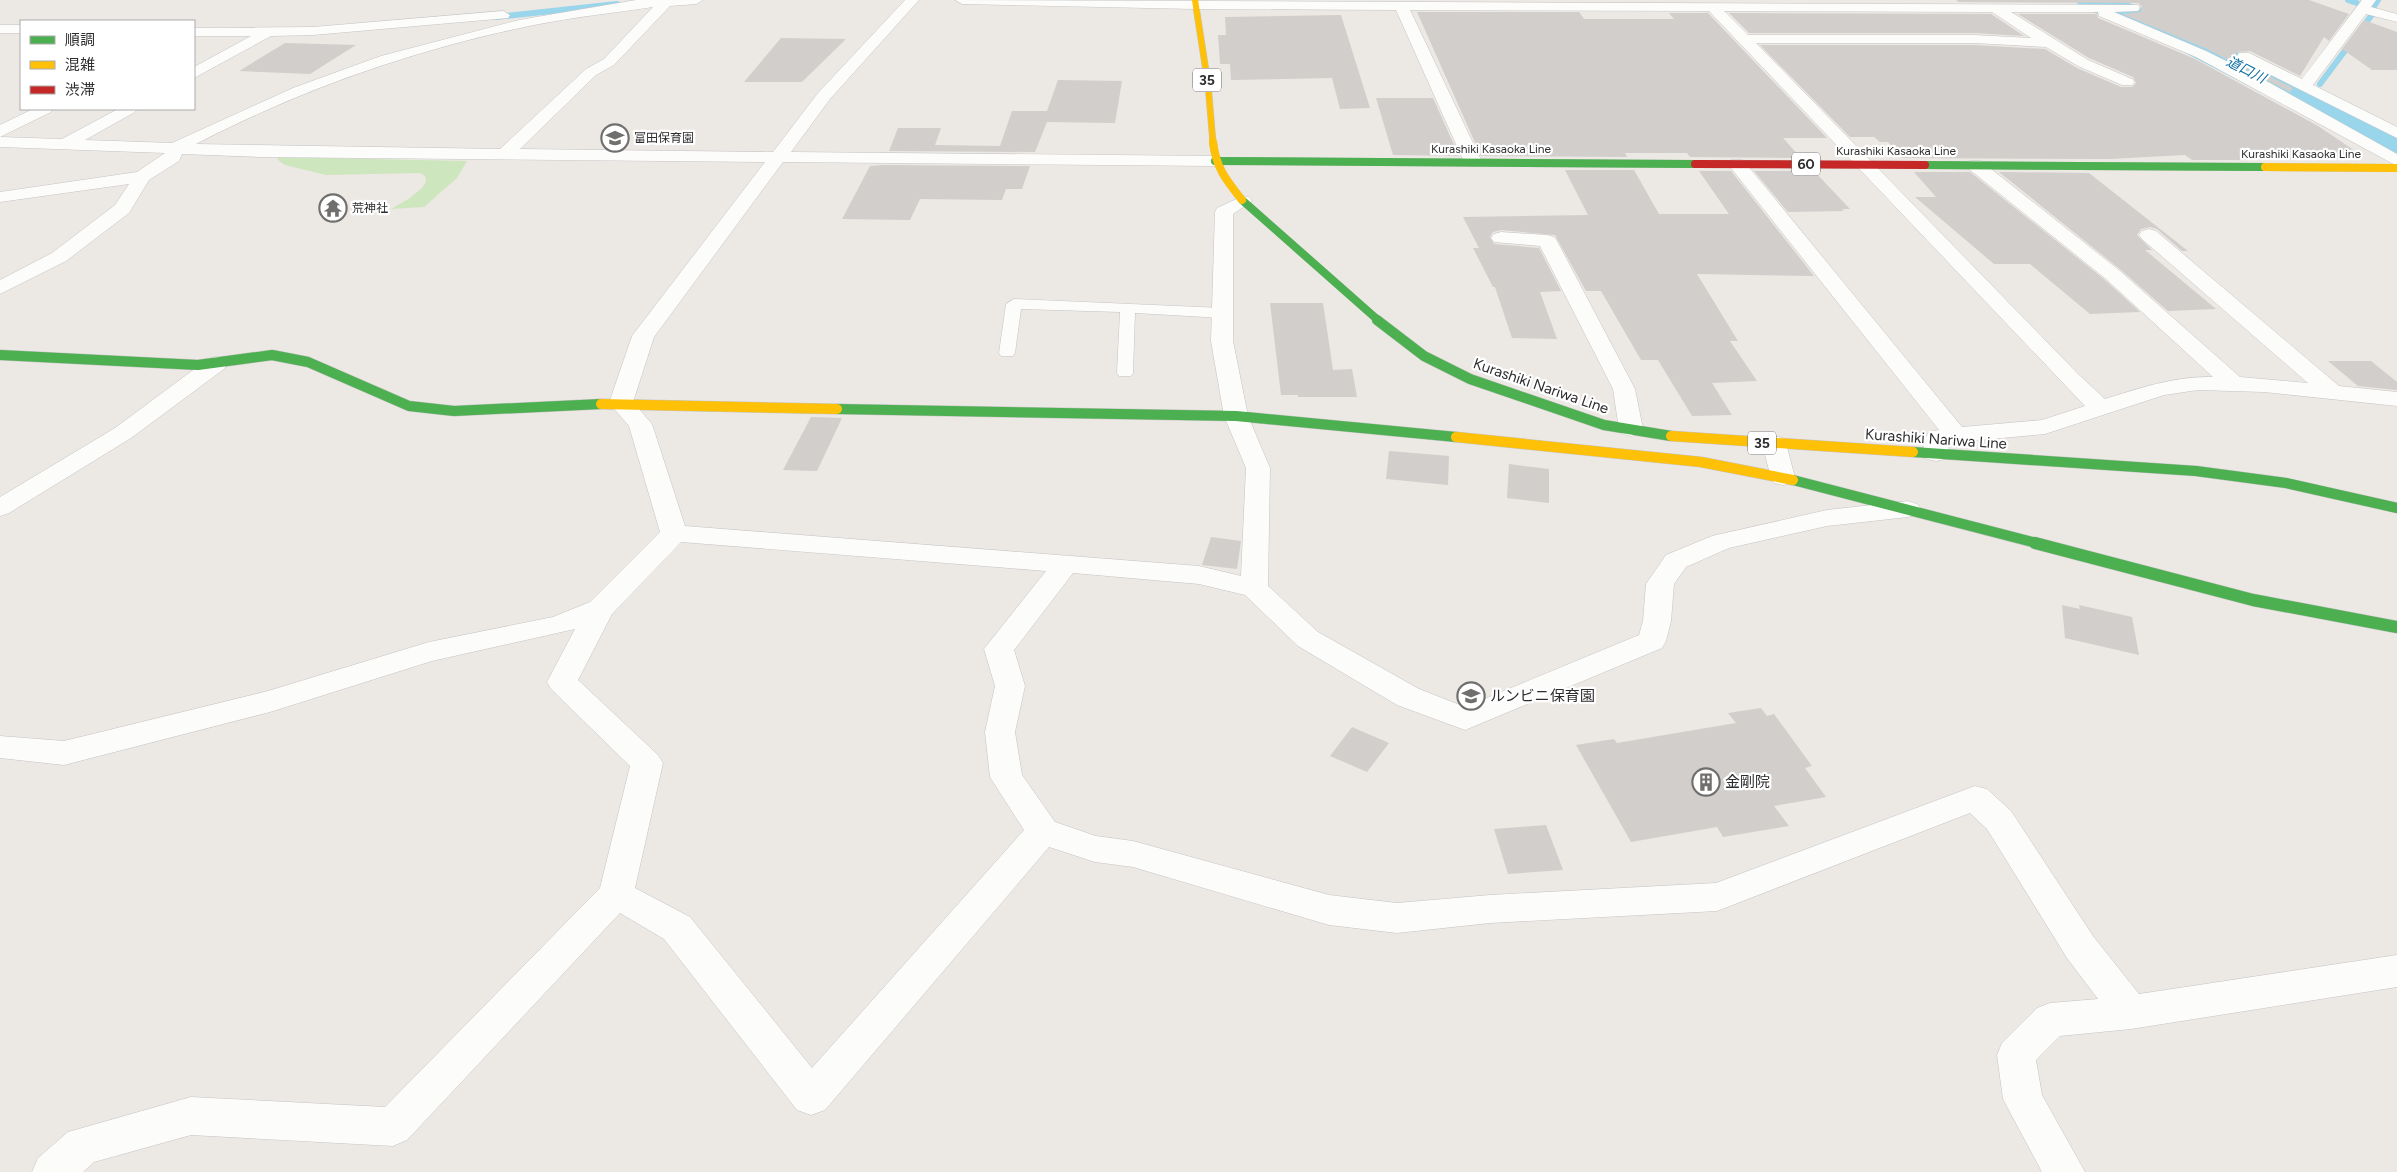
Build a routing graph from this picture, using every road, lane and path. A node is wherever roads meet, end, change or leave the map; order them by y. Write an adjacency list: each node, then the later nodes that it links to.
1 (696, 0): 7 (street)
2 (912, 0): 41 (street)
3 (962, 0): 4 (street)
4 (973, 0): 8 (street)
5 (2074, 0): 17 (street)
6 (2114, 0): 17 (street)
7 (660, 2): 18 (street); 39 (street); 40 (street)
8 (1195, 2): 9 (street); 42 (main road, Kurashiki Nariwa Line / 35)
9 (1349, 2): 13 (street)
10 (1536, 3): 13 (street); 14 (street)
11 (544, 4): 18 (street)
12 (2366, 4): 19 (street); 32 (street)
13 (1401, 5): 44 (street)
14 (1714, 7): 15 (street); 20 (street)
15 (1886, 8): 16 (street); 22 (street)
16 (1996, 8): 17 (street); 28 (street)
17 (2095, 8): 43 (street)
18 (530, 12): 26 (street)
19 (2397, 18)
20 (1729, 23): 21 (street); 27 (street)
21 (1749, 23)
22 (1907, 23)
23 (0, 29): 24 (street)
24 (20, 29)
25 (195, 32): 26 (street)
26 (265, 33): 30 (street)
27 (1744, 38): 28 (street); 46 (street)
28 (2049, 43): 31 (street)
29 (2231, 50): 32 (street)
30 (195, 72)
31 (2127, 82)
32 (2305, 85): 36 (street)
33 (43, 110): 35 (street)
34 (127, 110): 38 (street)
35 (0, 132)
36 (2397, 132)
37 (0, 142): 38 (street)
38 (66, 144): 39 (street)
39 (174, 149): 40 (street); 49 (street)
40 (504, 154): 41 (street)
41 (780, 157): 42 (street); 64 (street)
42 (1215, 160): 44 (main road, Kurashiki Kasaoka Line / 60); 51 (main road, Kurashiki Nariwa Line / 35)
43 (2397, 161)
44 (1473, 162): 45 (main road, Kurashiki Kasaoka Line / 60)
45 (1737, 164): 46 (main road, Kurashiki Kasaoka Line / 60); 68 (street)
46 (1864, 164): 47 (main road, Kurashiki Kasaoka Line / 60); 65 (street)
47 (1975, 165): 48 (main road, Kurashiki Kasaoka Line / 60); 61 (street)
48 (2397, 168)
49 (142, 177): 50 (street); 54 (street)
50 (0, 197)
51 (1243, 201): 56 (street); 67 (main road, Kurashiki Nariwa Line / 35)
52 (2149, 235): 62 (street)
53 (1501, 238): 67 (street)
54 (0, 288)
55 (1128, 308): 56 (lane); 57 (lane); 60 (lane)
56 (1223, 313): 66 (street)
57 (1006, 353)
58 (0, 355): 59 (main road)
59 (216, 364): 64 (main road); 72 (street)
60 (1125, 373)
61 (2234, 384): 62 (street); 65 (street)
62 (2332, 392): 63 (street)
63 (2397, 399)
64 (621, 403): 66 (main road); 75 (street)
65 (2102, 409): 68 (street)
66 (1236, 416): 71 (main road); 77 (street)
67 (1631, 429): 69 (main road, Kurashiki Nariwa Line / 35)
68 (1956, 435): 70 (street)
69 (1774, 443): 70 (main road, Kurashiki Nariwa Line / 35); 71 (street)
70 (1936, 454): 73 (main road, Kurashiki Nariwa Line / 35)
71 (1783, 478): 74 (main road)
72 (0, 508)
73 (2397, 508)
74 (1908, 509): 77 (street); 79 (main road)
75 (674, 533): 76 (street); 78 (street)
76 (1065, 565): 77 (street); 81 (street)
77 (1254, 588)
78 (600, 609): 80 (street); 82 (street)
79 (2397, 627)
80 (0, 747)
81 (1042, 831): 82 (street); 84 (street)
82 (616, 894): 85 (street)
83 (2397, 971): 84 (street)
84 (2131, 1012): 86 (street)
85 (53, 1172)
86 (2064, 1172)

